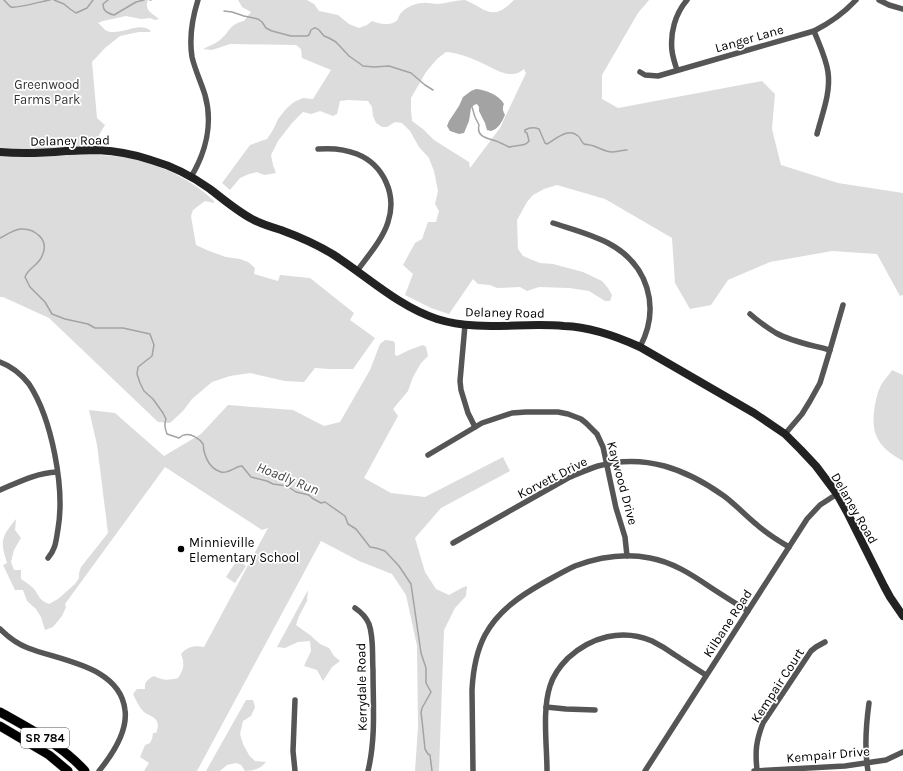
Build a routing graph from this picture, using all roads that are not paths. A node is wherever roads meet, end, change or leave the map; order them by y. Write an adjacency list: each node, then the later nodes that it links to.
1 (198, 0): 12 (street)
2 (687, 0): 7 (street)
3 (856, 0): 6 (street, Langer Lane)
4 (879, 0): 5 (street)
5 (903, 9)
6 (814, 31): 7 (street, Langer Lane); 9 (street)
7 (677, 70): 8 (street, Langer Lane)
8 (640, 72)
9 (817, 134)
10 (318, 149): 14 (street)
11 (0, 152): 12 (street, Delaney Road)
12 (191, 177): 14 (street, Delaney Road)
13 (553, 223): 18 (street)
14 (357, 271): 17 (street, Delaney Road)
15 (842, 305): 19 (street)
16 (750, 314): 19 (street)
17 (465, 325): 18 (street, Delaney Road); 21 (street)
18 (640, 347): 22 (street, Delaney Road)
19 (830, 350): 22 (street)
20 (0, 362): 25 (street)
21 (475, 427): 23 (street, Kaywood Drive); 24 (street, Kaywood Drive)
22 (785, 434): 27 (street, Delaney Road)
23 (428, 455)
24 (607, 464): 28 (street, Korvett Drive); 29 (street, Korvett Drive); 30 (street, Kaywood Drive)
25 (57, 472): 26 (street); 31 (street)
26 (0, 489)
27 (837, 494): 29 (street, Kilbane Road); 34 (street, Delaney Road)
28 (453, 543)
29 (789, 547): 33 (street, Kilbane Road)
30 (627, 556): 33 (street); 51 (street)
31 (48, 558)
32 (355, 608): 50 (street, Kerrydale Road)
33 (748, 612): 37 (street, Kilbane Road)
34 (903, 616)
35 (0, 629): 48 (street)
36 (825, 642): 54 (street, Kempair Court)
37 (706, 675): 40 (street); 53 (street, Kilbane Road)
38 (295, 700): 49 (street)
39 (869, 703): 45 (street)
40 (546, 707): 41 (street); 52 (street)
41 (595, 710)
42 (0, 712): 47 (main road, SR 784)
43 (0, 726): 46 (main road, SR 784)
44 (903, 752): 45 (street, Kempair Drive)
45 (867, 763): 54 (street, Kempair Drive); 55 (street)
46 (68, 771)
47 (85, 771)
48 (99, 771)
49 (295, 771)
50 (368, 771)
51 (473, 771)
52 (547, 771)
53 (645, 771)
54 (755, 771)
55 (868, 771)

